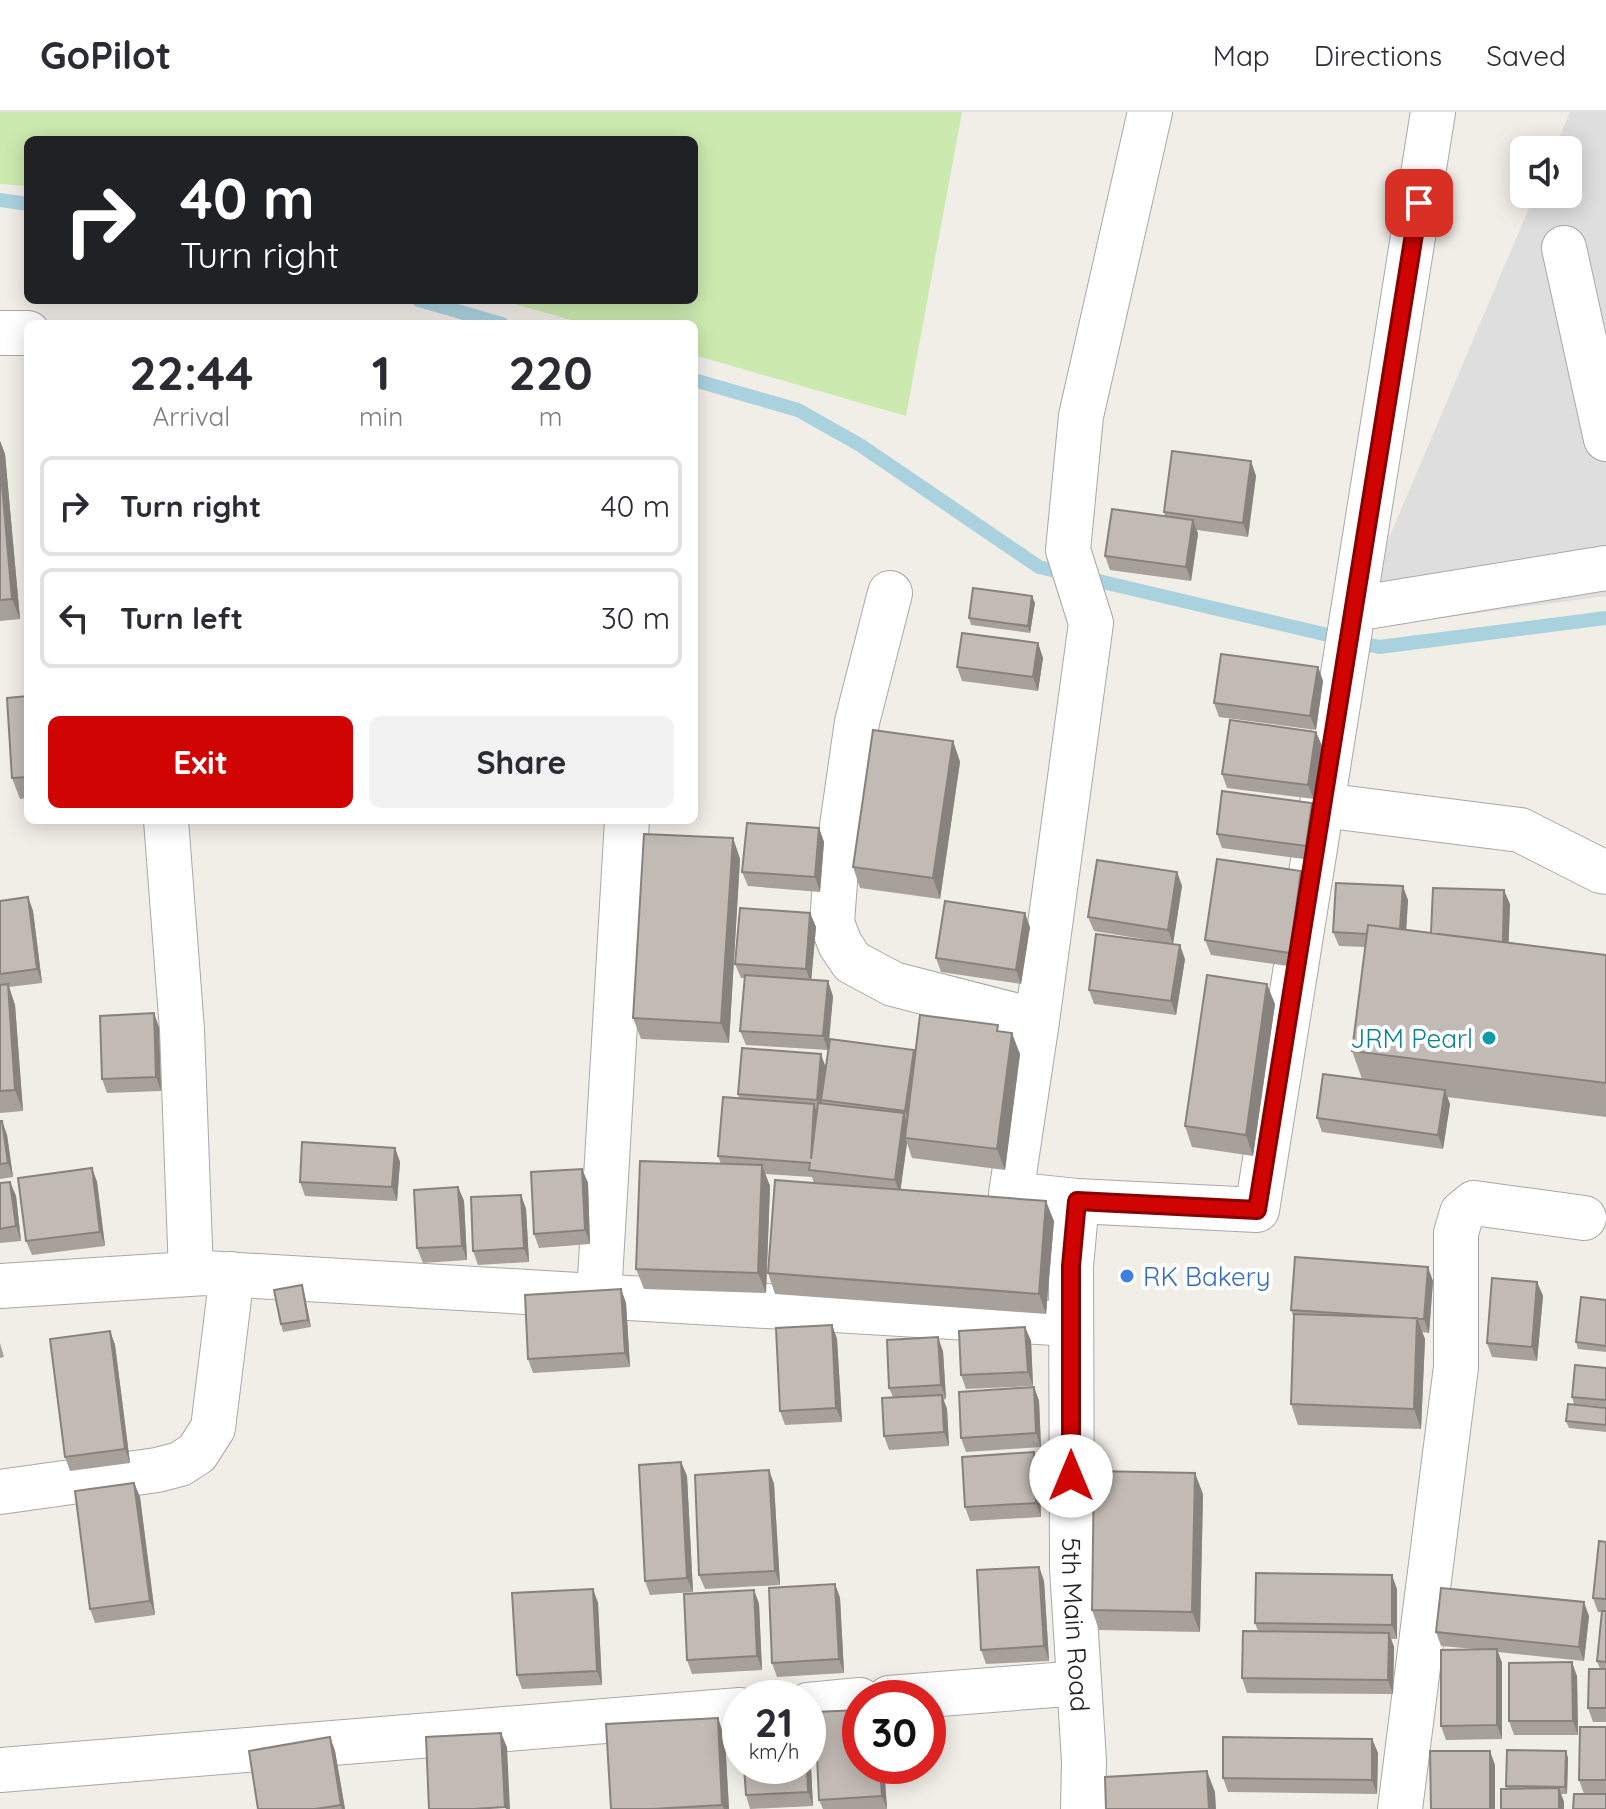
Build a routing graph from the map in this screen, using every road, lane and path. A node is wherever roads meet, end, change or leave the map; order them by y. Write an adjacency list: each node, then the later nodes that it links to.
1 (1150, 112): 14 (street)
2 (1433, 112): 9 (street)
3 (1564, 248): 6 (street)
4 (0, 333): 5 (street)
5 (24, 333)
6 (1606, 439)
7 (1606, 568): 9 (street)
8 (890, 593): 14 (street)
9 (1353, 614): 10 (street)
10 (1322, 805): 13 (street); 15 (street)
11 (166, 824): 17 (street)
12 (627, 824): 19 (street)
13 (1606, 872)
14 (1037, 1021): 15 (street)
15 (1077, 1201): 20 (street, 5th Main Road)
16 (1584, 1218): 27 (street)
17 (212, 1274): 18 (street); 19 (street); 21 (street)
18 (0, 1286)
19 (599, 1296): 20 (street)
20 (1071, 1324): 22 (street, 5th Main Road)
21 (0, 1492)
22 (1079, 1683): 23 (street); 26 (street, 5th Main Road)
23 (946, 1694)
24 (722, 1711): 25 (street)
25 (0, 1770)
26 (1083, 1809)
27 (1400, 1809)

